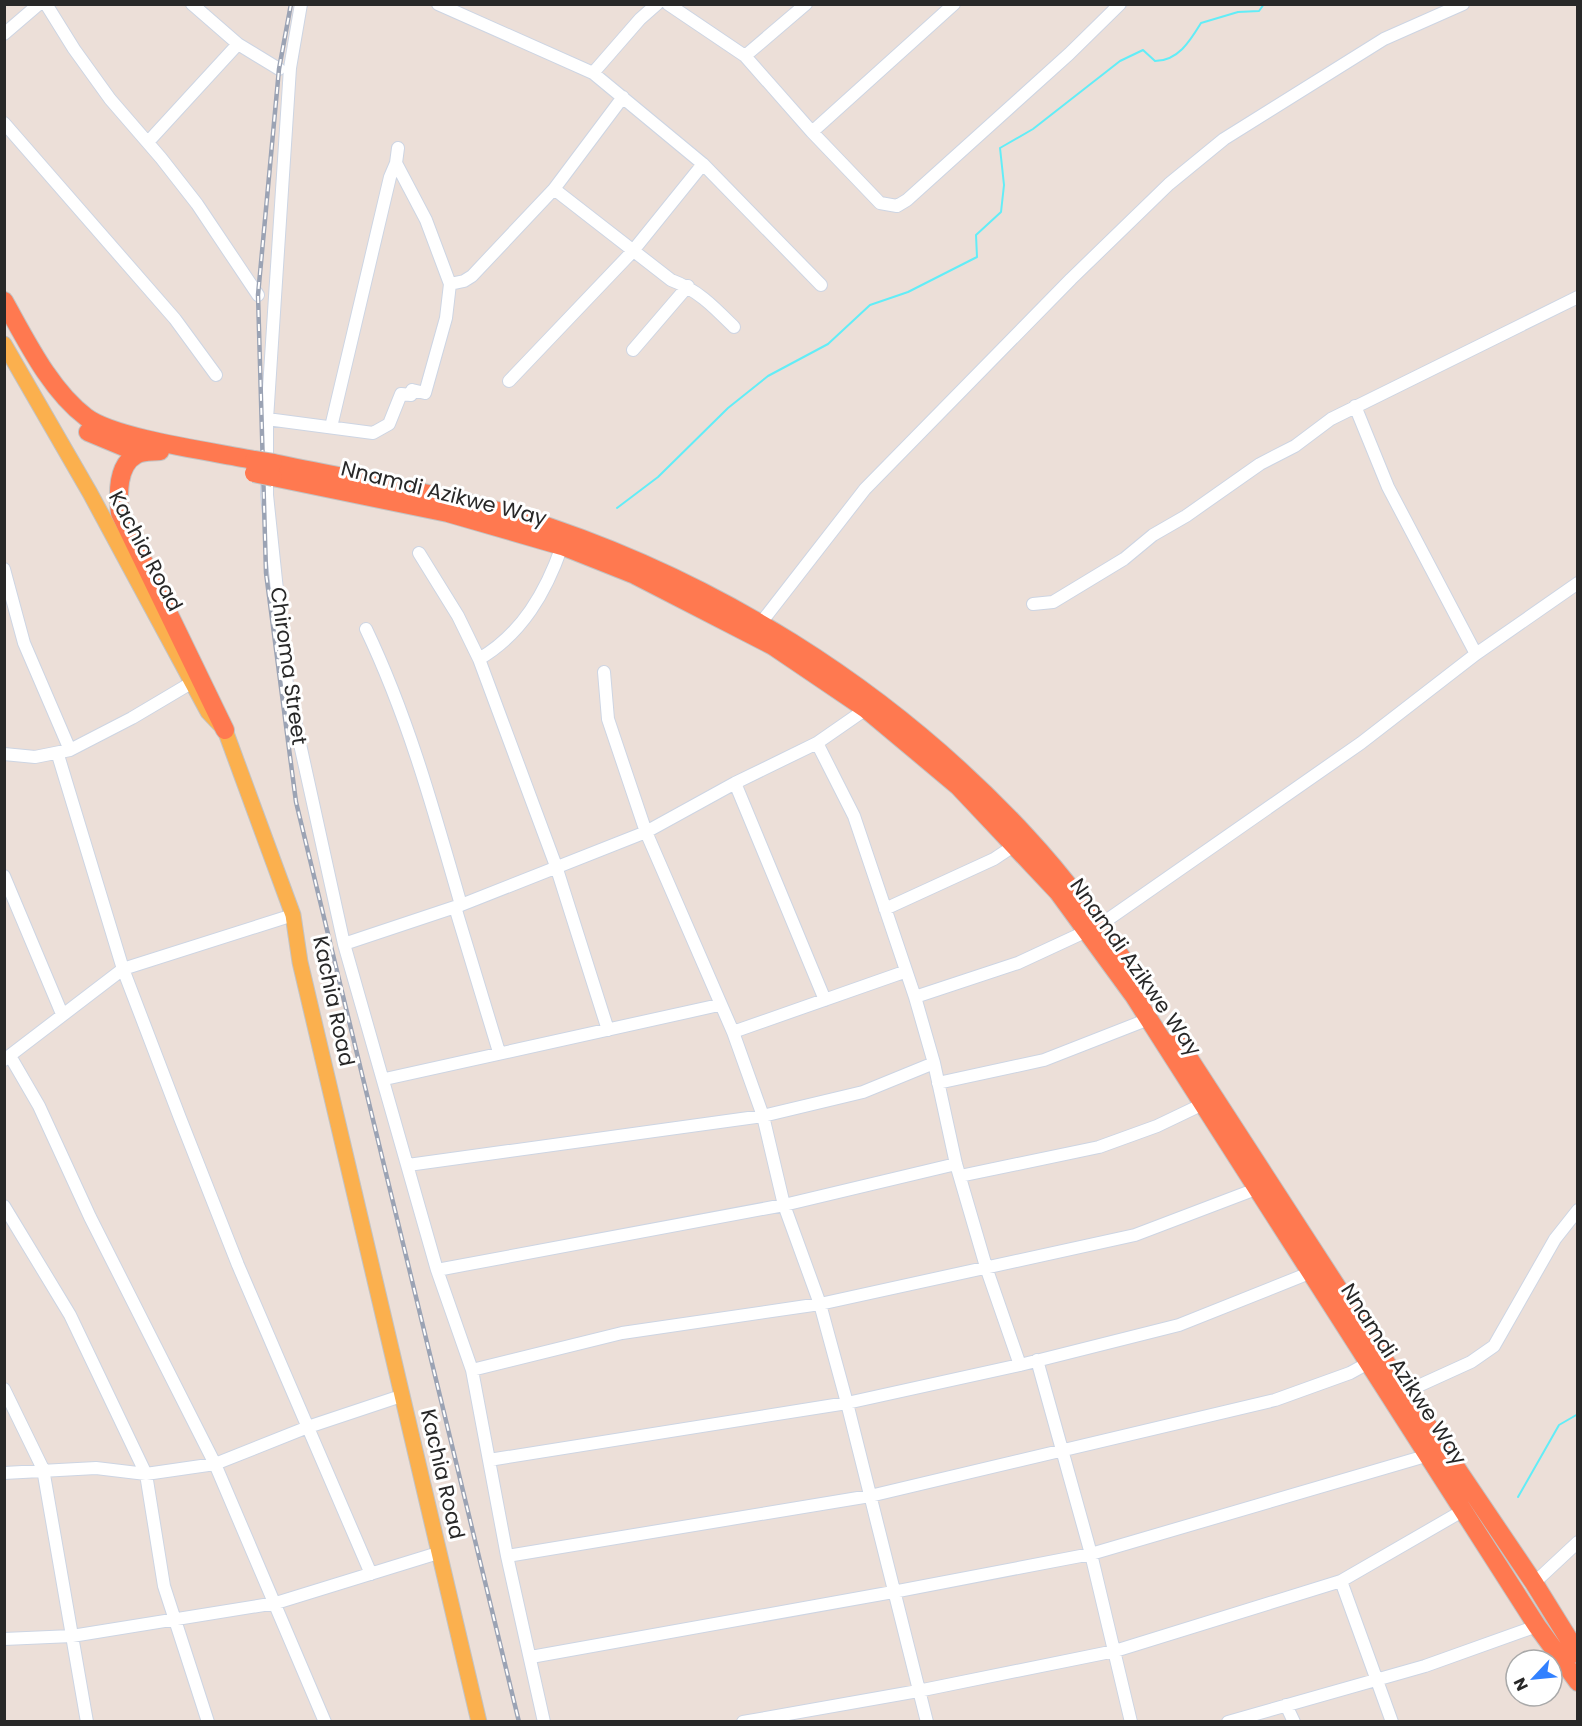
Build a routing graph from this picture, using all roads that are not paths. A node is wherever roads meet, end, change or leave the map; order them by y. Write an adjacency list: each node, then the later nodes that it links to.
1 (39, 4): 13 (street)
2 (46, 4): 21 (street)
3 (192, 4): 14 (street)
4 (301, 4): 40 (street, Chiroma Street)
5 (438, 4): 12 (street)
6 (657, 4): 17 (street)
7 (668, 4): 15 (street)
8 (806, 4): 15 (street)
9 (954, 4): 20 (street)
10 (1120, 4): 20 (street)
11 (1463, 4): 50 (street)
12 (457, 8): 17 (street)
13 (4, 34)
14 (238, 45): 16 (street); 21 (street)
15 (745, 56): 20 (street)
16 (279, 69)
17 (593, 73): 18 (street)
18 (623, 97): 24 (street); 25 (street)
19 (4, 123): 37 (street)
20 (812, 132)
21 (148, 142): 30 (street)
22 (398, 148): 23 (street)
23 (396, 163): 27 (street); 41 (street)
24 (703, 165): 26 (street); 28 (street)
25 (554, 189): 26 (street); 27 (street)
26 (632, 252): 29 (street); 38 (street)
27 (450, 284): 41 (street)
28 (821, 285)
29 (688, 286): 34 (street); 36 (street)
30 (258, 295)
31 (1578, 297): 39 (street)
32 (4, 301): 43 (highway)
33 (4, 326): 42 (highway, Nnamdi Azikwe Way)
34 (734, 327)
35 (4, 344): 55 (main road, Kachia Road)
36 (633, 350)
37 (216, 375)
38 (509, 381)
39 (1355, 406): 49 (street); 52 (street)
40 (267, 419): 41 (street); 71 (street, Chiroma Street)
41 (331, 428)
42 (159, 450): 43 (highway, Nnamdi Azikwe Way); 57 (highway)
43 (254, 467): 44 (highway, Nnamdi Azikwe Way, bridge)
44 (273, 470): 45 (highway, Nnamdi Azikwe Way); 50 (highway, Nnamdi Azikwe Way)
45 (562, 546): 53 (street); 56 (highway, Nnamdi Azikwe Way)
46 (419, 553): 53 (street)
47 (4, 569): 59 (street)
48 (1578, 583): 52 (street)
49 (1033, 604)
50 (760, 624): 70 (highway, Nnamdi Azikwe Way)
51 (366, 629): 67 (street)
52 (1476, 654): 70 (street)
53 (479, 659): 65 (street)
54 (604, 672): 63 (street)
55 (191, 683): 57 (main road, Kachia Road); 59 (street)
56 (866, 709): 58 (street); 64 (highway, Nnamdi Azikwe Way)
57 (225, 730): 69 (main road, Kachia Road)
58 (817, 743): 62 (street); 68 (street)
59 (70, 750): 61 (street)
60 (4, 754): 61 (street)
61 (57, 755): 72 (street)
62 (735, 783): 63 (street); 75 (street)
63 (646, 832): 65 (street); 76 (street)
64 (1015, 845): 68 (street); 70 (highway, Nnamdi Azikwe Way)
65 (556, 866): 67 (street); 79 (street)
66 (4, 876): 77 (street)
67 (458, 906): 71 (street); 81 (street)
68 (885, 909): 73 (street)
69 (293, 915): 72 (street); 104 (main road, Kachia Road)
70 (1094, 928): 74 (street); 78 (highway, Nnamdi Azikwe Way); 103 (highway, Nnamdi Azikwe Way)
71 (344, 944): 84 (street, Chiroma Street)
72 (123, 969): 77 (street); 106 (street)
73 (904, 972): 74 (street); 75 (street)
74 (915, 997): 83 (street)
75 (825, 1000): 80 (street)
76 (719, 1005): 79 (street); 80 (street)
77 (62, 1014): 82 (street)
78 (1149, 1019): 85 (street); 86 (highway, Nnamdi Azikwe Way)
79 (608, 1030): 81 (street)
80 (733, 1032): 87 (street)
81 (499, 1052): 84 (street)
82 (7, 1058): 110 (street)
83 (934, 1063): 85 (street); 87 (street)
84 (385, 1079): 88 (street, Chiroma Street)
85 (938, 1083): 89 (street)
86 (1203, 1104): 89 (street); 90 (highway, Nnamdi Azikwe Way)
87 (763, 1116): 88 (street); 91 (street)
88 (408, 1165): 95 (street, Chiroma Street)
89 (958, 1170): 91 (street); 94 (street)
90 (1256, 1189): 94 (street); 96 (highway, Nnamdi Azikwe Way)
91 (784, 1205): 95 (street); 97 (street)
92 (4, 1206): 113 (street)
93 (1578, 1210): 103 (street)
94 (987, 1269): 97 (street); 100 (street)
95 (437, 1270): 101 (street, Chiroma Street)
96 (1312, 1272): 98 (street); 99 (highway, Nnamdi Azikwe Way)
97 (820, 1304): 101 (street); 105 (street)
98 (1037, 1359): 100 (street); 107 (street)
99 (1370, 1362): 107 (street); 108 (highway, Nnamdi Azikwe Way)
100 (1020, 1365): 105 (street)
101 (472, 1370): 109 (street, Chiroma Street)
102 (4, 1389): 111 (street)
103 (1405, 1392): 122 (highway, Nnamdi Azikwe Way)
104 (401, 1396): 106 (street); 117 (main road, Kachia Road)
105 (847, 1402): 109 (street); 114 (street)
106 (308, 1427): 110 (street); 120 (street)
107 (1064, 1451): 114 (street); 118 (street)
108 (1430, 1455): 115 (highway, Nnamdi Azikwe Way); 118 (street)
109 (489, 1460): 119 (street, Chiroma Street)
110 (215, 1464): 113 (street); 124 (street)
111 (44, 1470): 112 (street); 113 (street); 127 (street)
112 (4, 1473)
113 (146, 1474): 125 (street)
114 (870, 1496): 119 (street); 123 (street)
115 (1464, 1509): 121 (street); 126 (highway, Nnamdi Azikwe Way)
116 (1578, 1542): 122 (street)
117 (438, 1553): 120 (street); 139 (main road, Kachia Road)
118 (1091, 1554): 123 (street); 129 (street)
119 (507, 1556): 131 (street, Chiroma Street)
120 (371, 1574): 124 (street)
121 (1341, 1581): 129 (street); 132 (street)
122 (1534, 1583): 130 (highway, Nnamdi Azikwe Way)
123 (893, 1593): 131 (street); 134 (street)
124 (276, 1603): 125 (street); 138 (street)
125 (177, 1620): 127 (street); 137 (street)
126 (1537, 1626): 132 (street); 133 (highway, Nnamdi Azikwe Way)
127 (72, 1636): 128 (street); 136 (street)
128 (4, 1639)
129 (1115, 1651): 134 (street); 143 (street)
130 (1578, 1654)
131 (531, 1658): 140 (street, Chiroma Street)
132 (1375, 1681): 135 (street); 146 (street)
133 (1578, 1682)
134 (918, 1691): 141 (street); 142 (street)
135 (1286, 1705): 144 (street); 145 (street)
136 (87, 1722)
137 (208, 1722)
138 (325, 1722)
139 (479, 1722)
140 (544, 1722)
141 (743, 1722)
142 (927, 1722)
143 (1131, 1722)
144 (1228, 1722)
145 (1294, 1722)
146 (1392, 1722)

